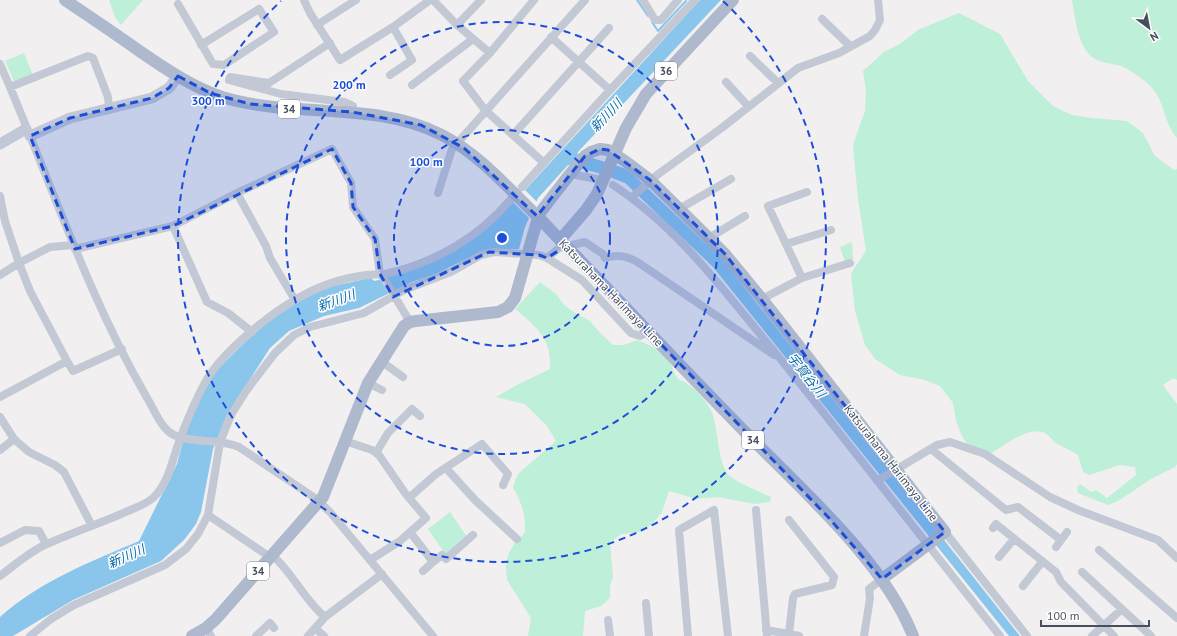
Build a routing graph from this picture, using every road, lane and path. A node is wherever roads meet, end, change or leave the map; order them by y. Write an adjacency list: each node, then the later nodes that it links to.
1 (66, 0): 30 (main road, Katsurahama Harimaya Line / 34)
2 (304, 0): 15 (street)
3 (356, 0): 15 (street)
4 (481, 0): 16 (street)
5 (534, 0): 24 (street)
6 (585, 0): 19 (street)
7 (643, 0): 8 (street)
8 (678, 0)
9 (695, 0): 36 (street)
10 (734, 0): 45 (main road, 36)
11 (878, 0): 23 (street)
12 (428, 1): 16 (street); 17 (street)
13 (178, 4): 22 (street)
14 (822, 19): 23 (street)
15 (317, 25): 21 (street)
16 (457, 25): 20 (street)
17 (393, 27): 21 (street); 29 (street)
18 (609, 28): 26 (street)
19 (551, 37): 26 (street); 39 (street)
20 (473, 39): 24 (street); 34 (street)
21 (330, 44): 31 (street)
22 (202, 45): 28 (street); 28 (street)
23 (850, 46): 33 (street)
24 (490, 53): 39 (street)
25 (750, 56): 33 (street)
26 (580, 62): 36 (street); 42 (street)
27 (0, 64): 35 (street)
28 (224, 65): 31 (street)
29 (390, 75)
30 (178, 76): 38 (street); 40 (main road, Katsurahama Harimaya Line / 34)
31 (230, 77): 40 (street)
32 (726, 82): 37 (street)
33 (778, 83): 37 (street)
34 (412, 86)
35 (10, 87): 38 (street); 41 (street)
36 (610, 90): 46 (street)
37 (748, 106): 50 (street)
38 (109, 108): 41 (street)
39 (485, 110): 42 (street); 43 (street)
40 (352, 112): 43 (main road, Katsurahama Harimaya Line / 34)
41 (28, 132): 44 (street); 64 (street)
42 (513, 135): 46 (street)
43 (457, 143): 53 (street); 54 (main road, Katsurahama Harimaya Line / 34)
44 (0, 144)
45 (614, 159): 47 (main road, Katsurahama Harimaya Line); 49 (main road, 36); 50 (main road, Katsurahama Harimaya Line)
46 (543, 162): 54 (street)
47 (572, 171): 49 (street); 65 (main road, Katsurahama Harimaya Line)
48 (731, 179): 57 (street)
49 (605, 181): 56 (street); 62 (main road, 36)
50 (648, 182): 56 (street); 57 (main road, Katsurahama Harimaya Line)
51 (807, 192): 63 (street)
52 (237, 193): 59 (street); 70 (street); 74 (street)
53 (438, 193)
54 (516, 194): 62 (main road, Katsurahama Harimaya Line / 34, bridge); 70 (street)
55 (0, 196): 67 (street)
56 (633, 196): 79 (street)
57 (679, 209): 61 (main road, Katsurahama Harimaya Line)
58 (745, 216): 61 (street)
59 (173, 226): 64 (street); 76 (street)
60 (831, 230): 63 (street)
61 (709, 238): 73 (main road, Katsurahama Harimaya Line)
62 (560, 240): 77 (main road, Katsurahama Harimaya Line / 34, bridge)
63 (786, 244): 71 (street)
64 (74, 247): 67 (street); 78 (street)
65 (526, 255): 66 (street); 72 (street); 75 (main road, Katsurahama Harimaya Line)
66 (547, 258): 77 (street); 79 (street)
67 (19, 263): 69 (street); 80 (street)
68 (850, 263): 71 (street)
69 (0, 274)
70 (382, 275): 72 (street); 74 (street)
71 (802, 278): 73 (street)
72 (393, 296): 75 (street); 91 (street)
73 (762, 298): 96 (main road, Katsurahama Harimaya Line)
74 (295, 300): 76 (street)
75 (410, 322): 81 (main road, 34)
76 (252, 332): 88 (street)
77 (648, 332): 126 (main road, Katsurahama Harimaya Line / 34)
78 (122, 349): 80 (street); 88 (street)
79 (781, 360): 97 (street)
80 (67, 361): 85 (street)
81 (381, 361): 82 (street); 83 (main road, 34)
82 (403, 377)
83 (368, 383): 84 (street); 90 (main road, 34)
84 (382, 390)
85 (0, 397)
86 (420, 416): 94 (street)
87 (0, 417): 89 (street)
88 (182, 437): 91 (street); 104 (street)
89 (14, 439): 93 (street); 104 (street)
90 (345, 441): 94 (street); 100 (main road, 34)
91 (219, 442): 100 (street); 102 (street)
92 (931, 449): 96 (street); 107 (street); 118 (street)
93 (0, 450)
94 (376, 453): 99 (street)
95 (446, 468): 98 (street); 99 (street); 110 (street)
96 (893, 470): 97 (street); 108 (main road, Katsurahama Harimaya Line)
97 (880, 479): 114 (street)
98 (503, 485)
99 (410, 497): 106 (street)
100 (319, 502): 116 (main road, 34); 119 (street)
101 (756, 510): 137 (street)
102 (208, 515): 116 (street); 140 (street)
103 (789, 520): 138 (street)
104 (92, 526): 113 (street)
105 (993, 528): 111 (street)
106 (410, 532): 119 (street); 120 (street)
107 (1067, 532)
108 (943, 534): 114 (main road, Katsurahama Harimaya Line); 153 (street)
109 (474, 535): 120 (street)
110 (517, 539)
111 (1014, 539): 117 (street); 121 (street)
112 (0, 543): 113 (street)
113 (46, 544): 125 (street)
114 (930, 544): 126 (main road, Katsurahama Harimaya Line); 152 (street)
115 (1099, 550): 131 (street)
116 (272, 555): 130 (street); 136 (main road, 34)
117 (999, 557)
118 (1177, 558)
119 (370, 560): 124 (street)
120 (433, 562): 122 (street)
121 (1042, 562): 127 (street); 133 (street)
122 (423, 570)
123 (1082, 572): 129 (street)
124 (382, 574): 130 (street); 145 (street)
125 (0, 576)
126 (882, 579): 139 (street); 151 (main road, Katsurahama Harimaya Line / 34)
127 (1023, 586)
128 (646, 603): 147 (street)
129 (1122, 609): 133 (street); 156 (street)
130 (325, 617): 135 (street)
131 (1177, 618)
132 (608, 620): 146 (street)
133 (1104, 626): 154 (street); 155 (street)
134 (274, 628): 142 (street)
135 (316, 629): 143 (street); 144 (street)
136 (209, 632): 141 (main road, 34)
137 (766, 633): 138 (street)
138 (789, 634): 150 (street)
139 (866, 634)
140 (30, 636)
141 (192, 636)
142 (256, 636)
143 (308, 636)
144 (324, 636)
145 (433, 636)
146 (610, 636)
147 (649, 636)
148 (688, 636): 149 (street)
149 (728, 636)
150 (799, 636)
151 (913, 636)
152 (1000, 636)
153 (1027, 636)
154 (1092, 636)
155 (1114, 636)
156 (1151, 636)

